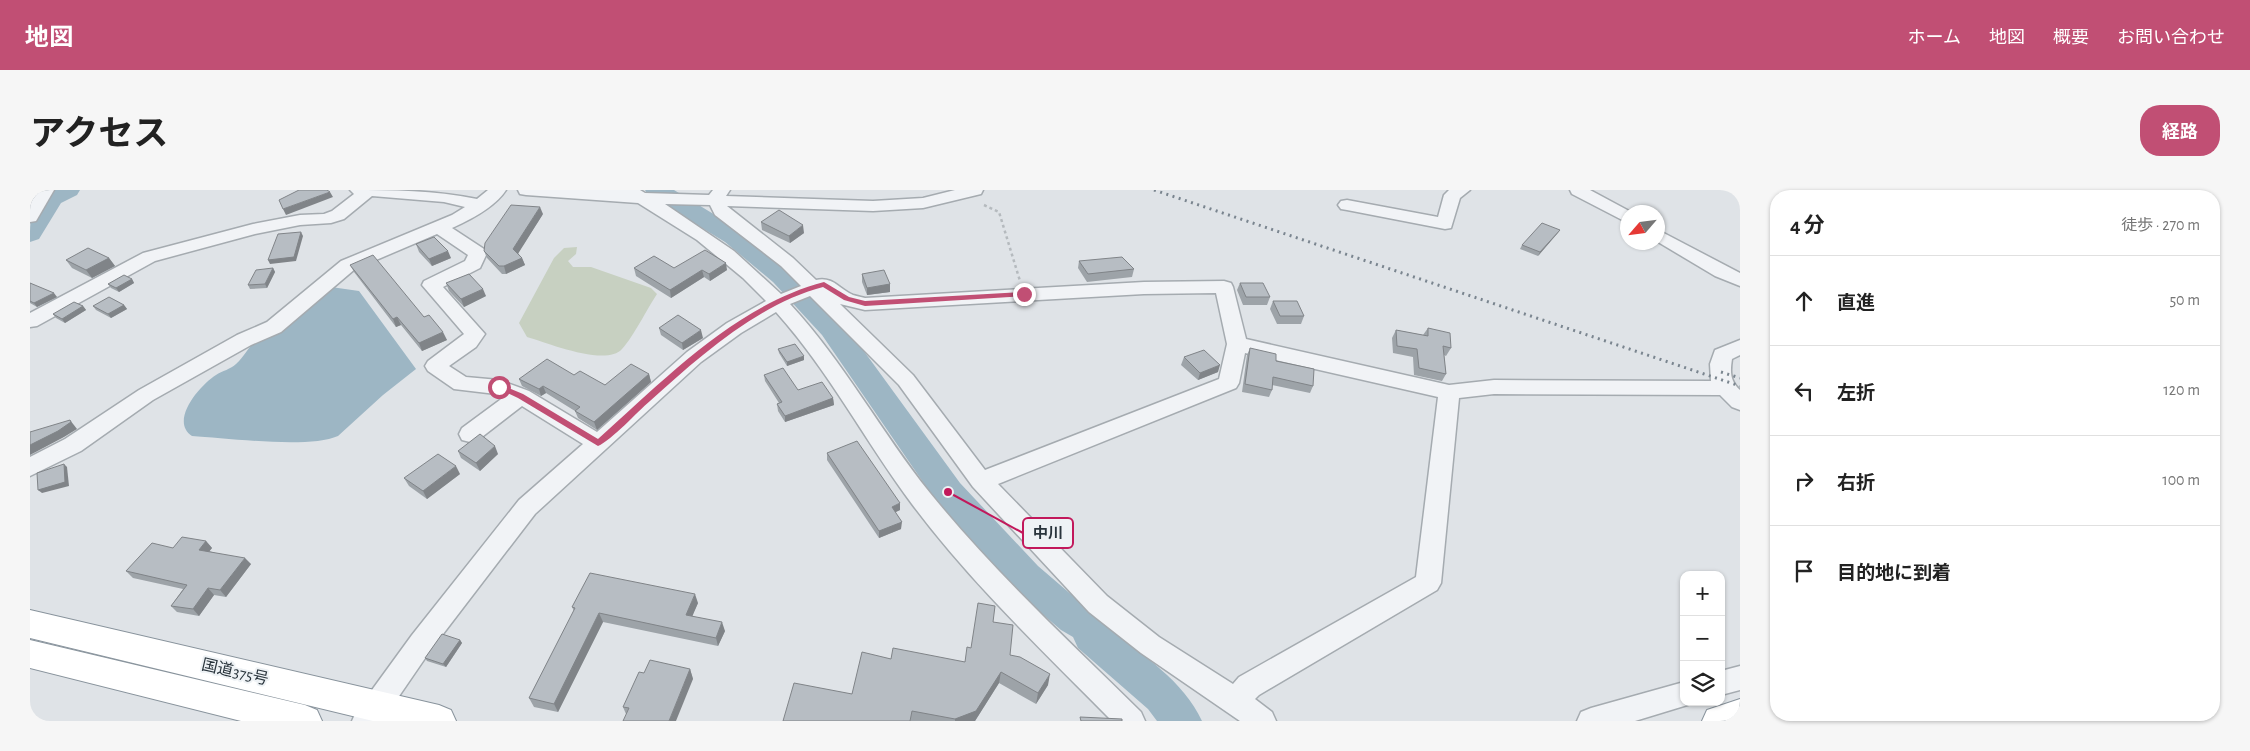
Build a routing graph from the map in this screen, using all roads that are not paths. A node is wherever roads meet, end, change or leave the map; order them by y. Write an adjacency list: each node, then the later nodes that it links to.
1 (46, 190): 13 (street)
2 (498, 190): 11 (street)
3 (526, 190): 9 (street)
4 (676, 190): 10 (street)
5 (975, 190): 10 (street)
6 (1462, 190): 12 (street)
7 (1578, 190): 14 (street)
8 (363, 191): 11 (street); 20 (street)
9 (635, 194): 10 (street); 19 (street)
10 (711, 196): 18 (street)
11 (480, 205): 15 (street)
12 (1347, 205)
13 (32, 211)
14 (1620, 214)
15 (440, 228): 25 (street); 29 (street)
16 (1665, 239): 17 (street)
17 (1740, 280)
18 (811, 288): 19 (street); 21 (street); 30 (street)
19 (781, 301): 28 (street); 41 (street)
20 (30, 321)
21 (1237, 344): 24 (street); 30 (street)
22 (1740, 347): 23 (street)
23 (1723, 388): 24 (street); 26 (street)
24 (1449, 392): 36 (street)
25 (521, 396): 27 (street); 28 (street)
26 (1740, 402)
27 (470, 434)
28 (598, 443): 37 (street)
29 (30, 467)
30 (981, 481): 36 (street)
31 (30, 624): 37 (highway, 国道375号)
32 (30, 654): 39 (highway)
33 (1740, 678): 34 (street)
34 (1725, 683)
35 (1680, 695): 43 (street)
36 (1235, 701): 42 (street)
37 (372, 713): 40 (highway, 国道375号)
38 (1740, 715): 44 (highway)
39 (305, 721)
40 (440, 721)
41 (1132, 721)
42 (1262, 721)
43 (1591, 721)
44 (1719, 721)

